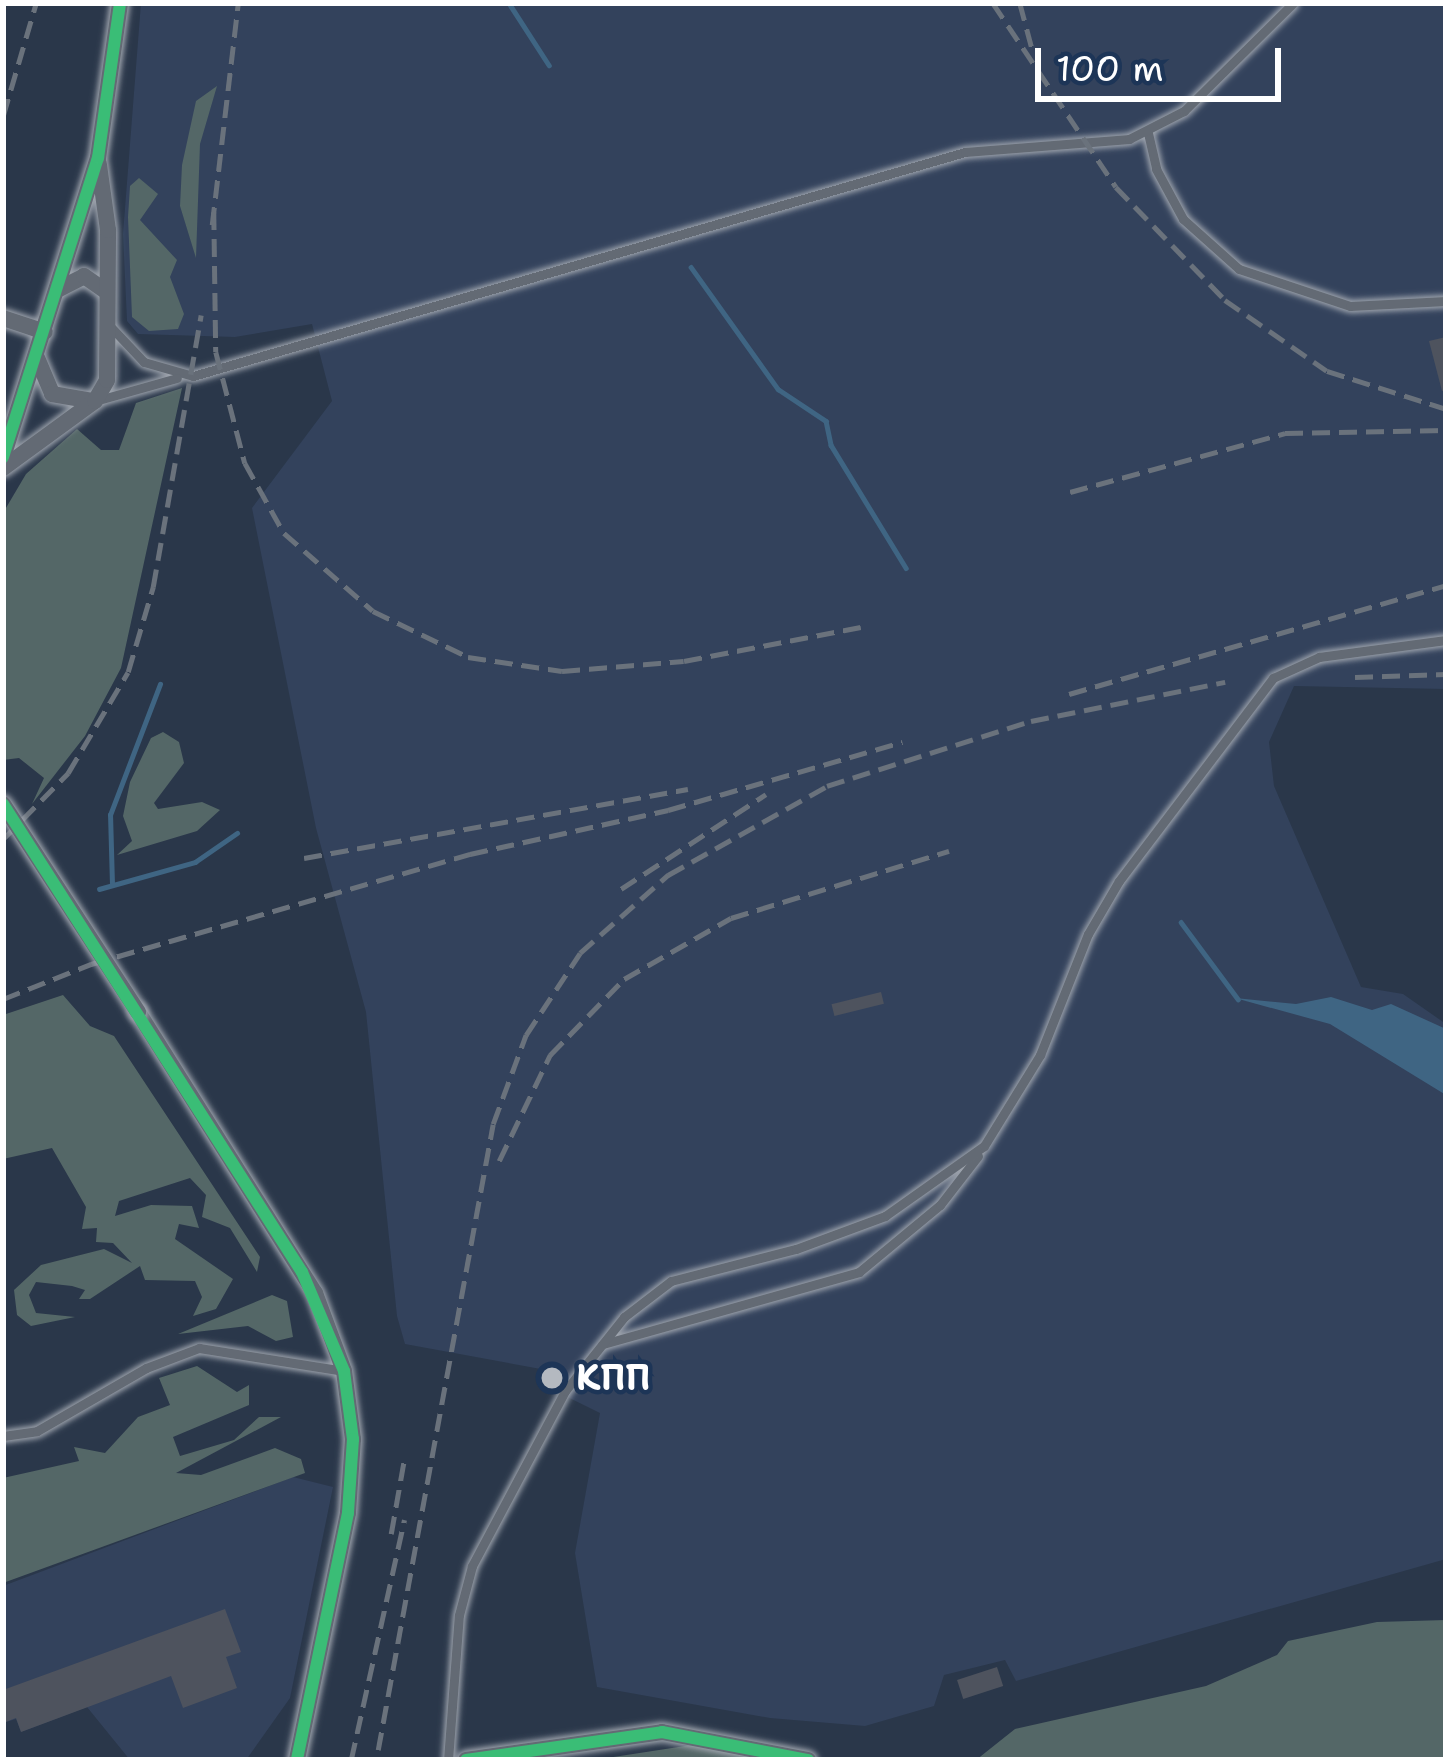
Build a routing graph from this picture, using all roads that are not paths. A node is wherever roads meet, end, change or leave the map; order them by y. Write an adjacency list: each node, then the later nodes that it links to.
1 (120, 3): 4 (street)
2 (1293, 3): 3 (lane)
3 (1148, 133): 7 (lane); 12 (lane)
4 (98, 158): 5 (street); 6 (street)
5 (59, 290): 6 (street); 10 (street)
6 (107, 292): 9 (street)
7 (1446, 301)
8 (3, 318): 10 (street)
9 (110, 325): 12 (lane); 13 (street)
10 (44, 332): 11 (street)
11 (37, 358): 13 (street); 14 (street)
12 (182, 376): 13 (lane)
13 (95, 401): 15 (street)
14 (3, 457)
15 (3, 468)
16 (1446, 640): 18 (lane)
17 (3, 804): 20 (street, bridge)
18 (984, 1146): 19 (lane); 19 (lane)
19 (601, 1344): 23 (lane)
20 (344, 1371): 21 (lane); 22 (street)
21 (3, 1436)
22 (297, 1760)
23 (448, 1760)
24 (466, 1760): 25 (street)
25 (808, 1760)

